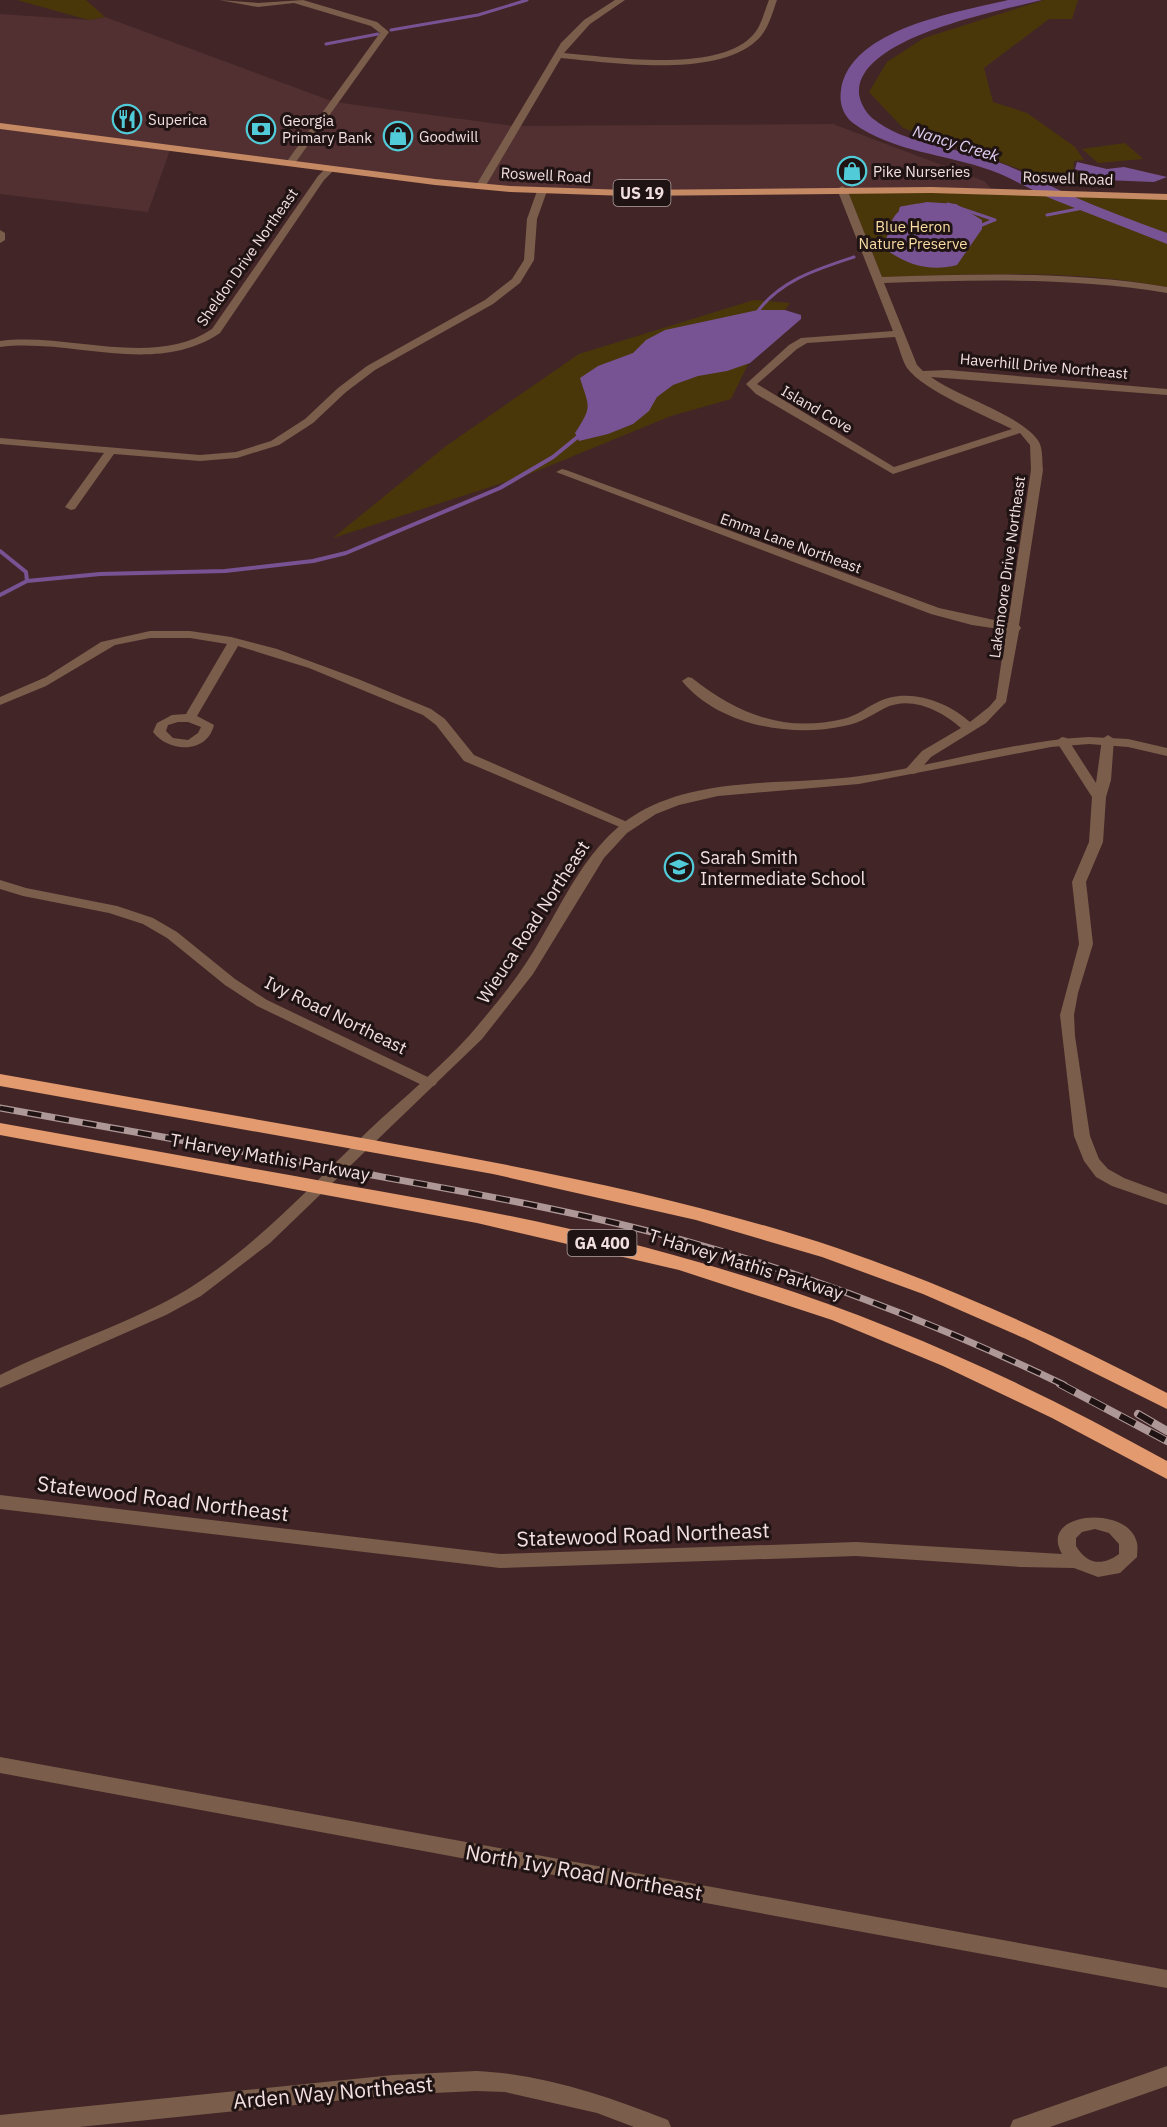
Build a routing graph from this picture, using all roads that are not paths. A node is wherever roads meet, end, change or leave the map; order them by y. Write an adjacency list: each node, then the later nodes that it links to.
1 (223, 0): 2 (street)
2 (295, 0): 7 (street)
3 (621, 0): 5 (street)
4 (774, 0): 5 (street)
5 (558, 55): 9 (street)
6 (0, 126): 7 (main road, Roswell Road / US 19)
7 (290, 164): 8 (main road, Roswell Road / US 19)
8 (330, 169): 9 (main road, Roswell Road / US 19); 18 (street, Sheldon Drive Northeast)
9 (480, 187): 11 (main road, Roswell Road / US 19)
10 (842, 189): 11 (main road, Roswell Road / US 19); 12 (main road, Roswell Road / US 19); 15 (street)
11 (542, 191): 23 (street)
12 (1164, 196)
13 (0, 233): 14 (street)
14 (0, 240)
15 (877, 280): 16 (street); 17 (street)
16 (1167, 290)
17 (897, 333): 19 (street); 21 (street, Island Cove)
18 (0, 344)
19 (918, 374): 20 (street, Haverhill Drive Northeast); 21 (street)
20 (1167, 392)
21 (1022, 429): 26 (street, Lakemoore Drive Northeast)
22 (0, 441): 23 (street)
23 (111, 452): 25 (street)
24 (562, 472): 26 (street, Emma Lane Northeast)
25 (71, 507)
26 (1015, 627): 31 (street, Lakemoore Drive Northeast)
27 (234, 642): 29 (street); 30 (street); 37 (street)
28 (688, 681): 31 (street)
29 (0, 701)
30 (190, 718)
31 (970, 729): 35 (street, Lakemoore Drive Northeast)
32 (1108, 739): 33 (street, Wieuca Road Northeast); 34 (street, Wieuca Road Northeast); 36 (street)
33 (1062, 741): 35 (street, Wieuca Road Northeast); 36 (street)
34 (1167, 752)
35 (912, 770): 37 (street, Wieuca Road Northeast)
36 (1099, 797): 42 (street)
37 (627, 825): 40 (street, Wieuca Road Northeast)
38 (0, 884): 40 (street, Ivy Road Northeast)
39 (0, 1080): 44 (highway, T Harvey Mathis Parkway)
40 (429, 1083): 43 (street, Wieuca Road Northeast)
41 (0, 1129): 45 (highway, T Harvey Mathis Parkway / GA 400)
42 (1167, 1200)
43 (0, 1382)
44 (1167, 1402)
45 (1167, 1471)
46 (0, 1502): 47 (street, Statewood Road Northeast)
47 (1075, 1561)
48 (0, 1765): 49 (street, North Ivy Road Northeast)
49 (1167, 1978)
50 (1167, 2076): 53 (street)
51 (0, 2125): 52 (street, Arden Way Northeast)
52 (660, 2127)
53 (1021, 2127)

